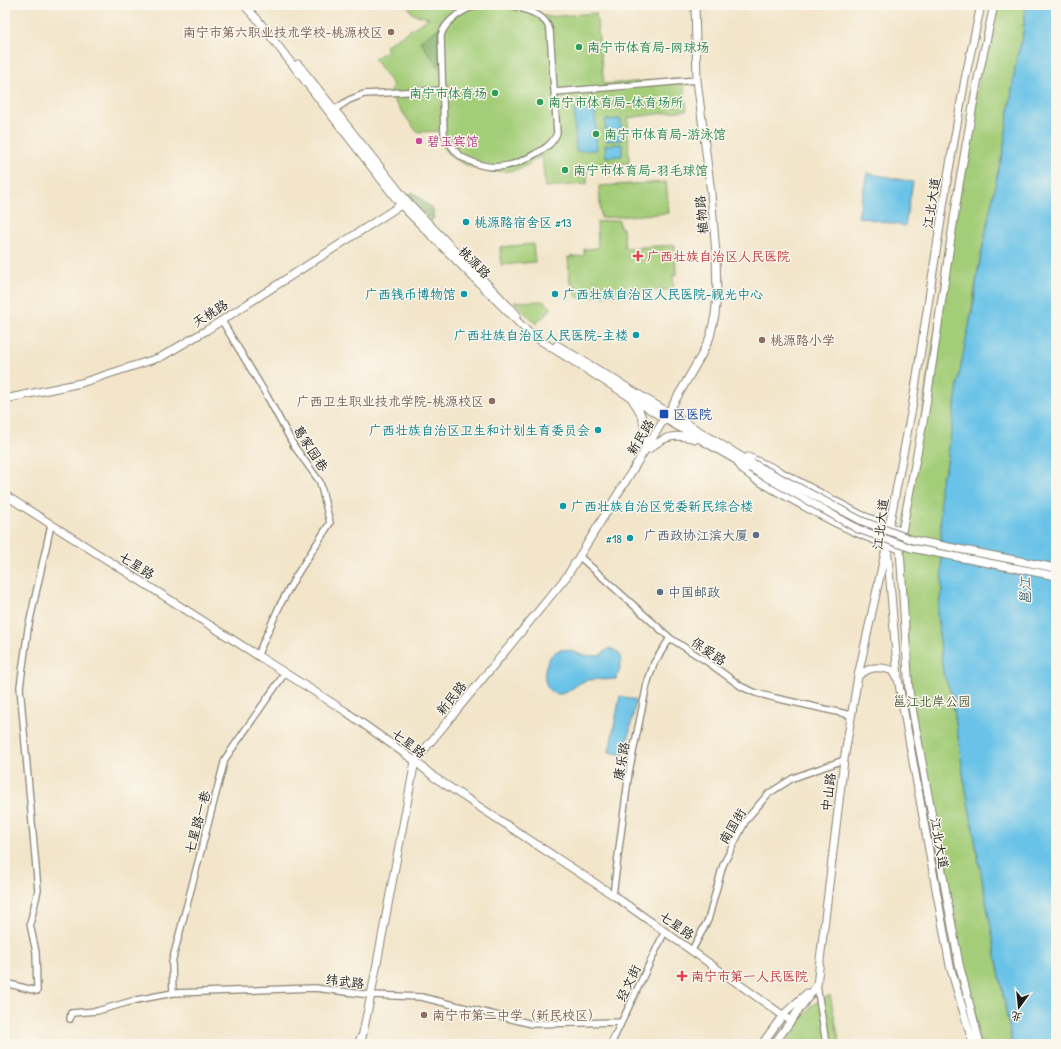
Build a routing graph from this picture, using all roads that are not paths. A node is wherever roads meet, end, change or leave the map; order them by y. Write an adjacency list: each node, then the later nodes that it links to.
1 (244, 5): 12 (main road, 桃源路)
2 (250, 5): 11 (main road, 桃源路)
3 (479, 5): 9 (street)
4 (511, 5): 10 (street)
5 (695, 5): 8 (main road, 植物路)
6 (981, 5): 23 (main road, 江北大道)
7 (994, 5): 24 (main road, 江北大道)
8 (697, 80): 10 (street); 16 (main road, 植物路)
9 (442, 90): 10 (street); 11 (street)
10 (555, 92)
11 (334, 110): 12 (main road, 桃源路)
12 (404, 203): 13 (main road, 天桃路); 14 (main road, 桃源路); 16 (main road, 桃源路)
13 (222, 320): 15 (main road, 天桃路); 31 (street, 葛家园巷)
14 (630, 396): 16 (main road, 桃源路); 18 (main road)
15 (5, 399)
16 (667, 416): 17 (main road, 桃源路); 18 (main road, 新民路); 19 (main road, 桃源路)
17 (703, 440): 18 (main road); 19 (main road, 桃源路)
18 (644, 453): 27 (main road, 新民路)
19 (735, 456): 20 (main road, 桃源路); 23 (main road); 25 (main road)
20 (751, 466): 28 (main road, bridge); 29 (main road, bridge)
21 (5, 495): 22 (main road, 七星路)
22 (51, 525): 31 (main road, 七星路); 41 (street)
23 (889, 527): 24 (main road); 25 (main road, 江北大道)
24 (902, 532): 26 (main road, 江北大道)
25 (887, 545): 26 (main road); 33 (main road, 中山路); 34 (main road, 江北大道)
26 (900, 549): 56 (main road, 江北大道)
27 (580, 558): 30 (street, 保爱路); 37 (main road, 新民路)
28 (1056, 568)
29 (1056, 576)
30 (670, 638): 35 (street, 保爱路); 38 (street, 康乐路)
31 (257, 656): 32 (main road, 七星路)
32 (285, 673): 37 (main road, 七星路); 43 (street, 七星路一巷)
33 (858, 676): 34 (main road); 35 (main road, 中山路)
34 (898, 679): 55 (main road, 江北大道)
35 (851, 715): 36 (main road, 中山路)
36 (844, 760): 40 (street, 南国街); 42 (main road, 中山路)
37 (415, 761): 38 (main road, 七星路); 44 (main road, 新民路)
38 (613, 895): 39 (main road, 七星路)
39 (665, 931): 40 (main road, 七星路); 48 (street, 经文街)
40 (692, 950): 45 (main road, 七星路)
41 (5, 983)
42 (817, 986): 45 (main road); 47 (main road); 54 (street, 中山路)
43 (174, 993): 44 (street, 纬武路); 46 (street, 纬武路)
44 (371, 995): 48 (street, 纬武路); 50 (main road, 新民路)
45 (783, 1015): 47 (main road, 七星路); 52 (main road)
46 (70, 1019)
47 (791, 1021): 49 (main road)
48 (621, 1022): 51 (street, 经文街)
49 (780, 1040): 53 (main road)
50 (360, 1043)
51 (611, 1044)
52 (762, 1044)
53 (774, 1044)
54 (826, 1044)
55 (973, 1044)
56 (980, 1044)

